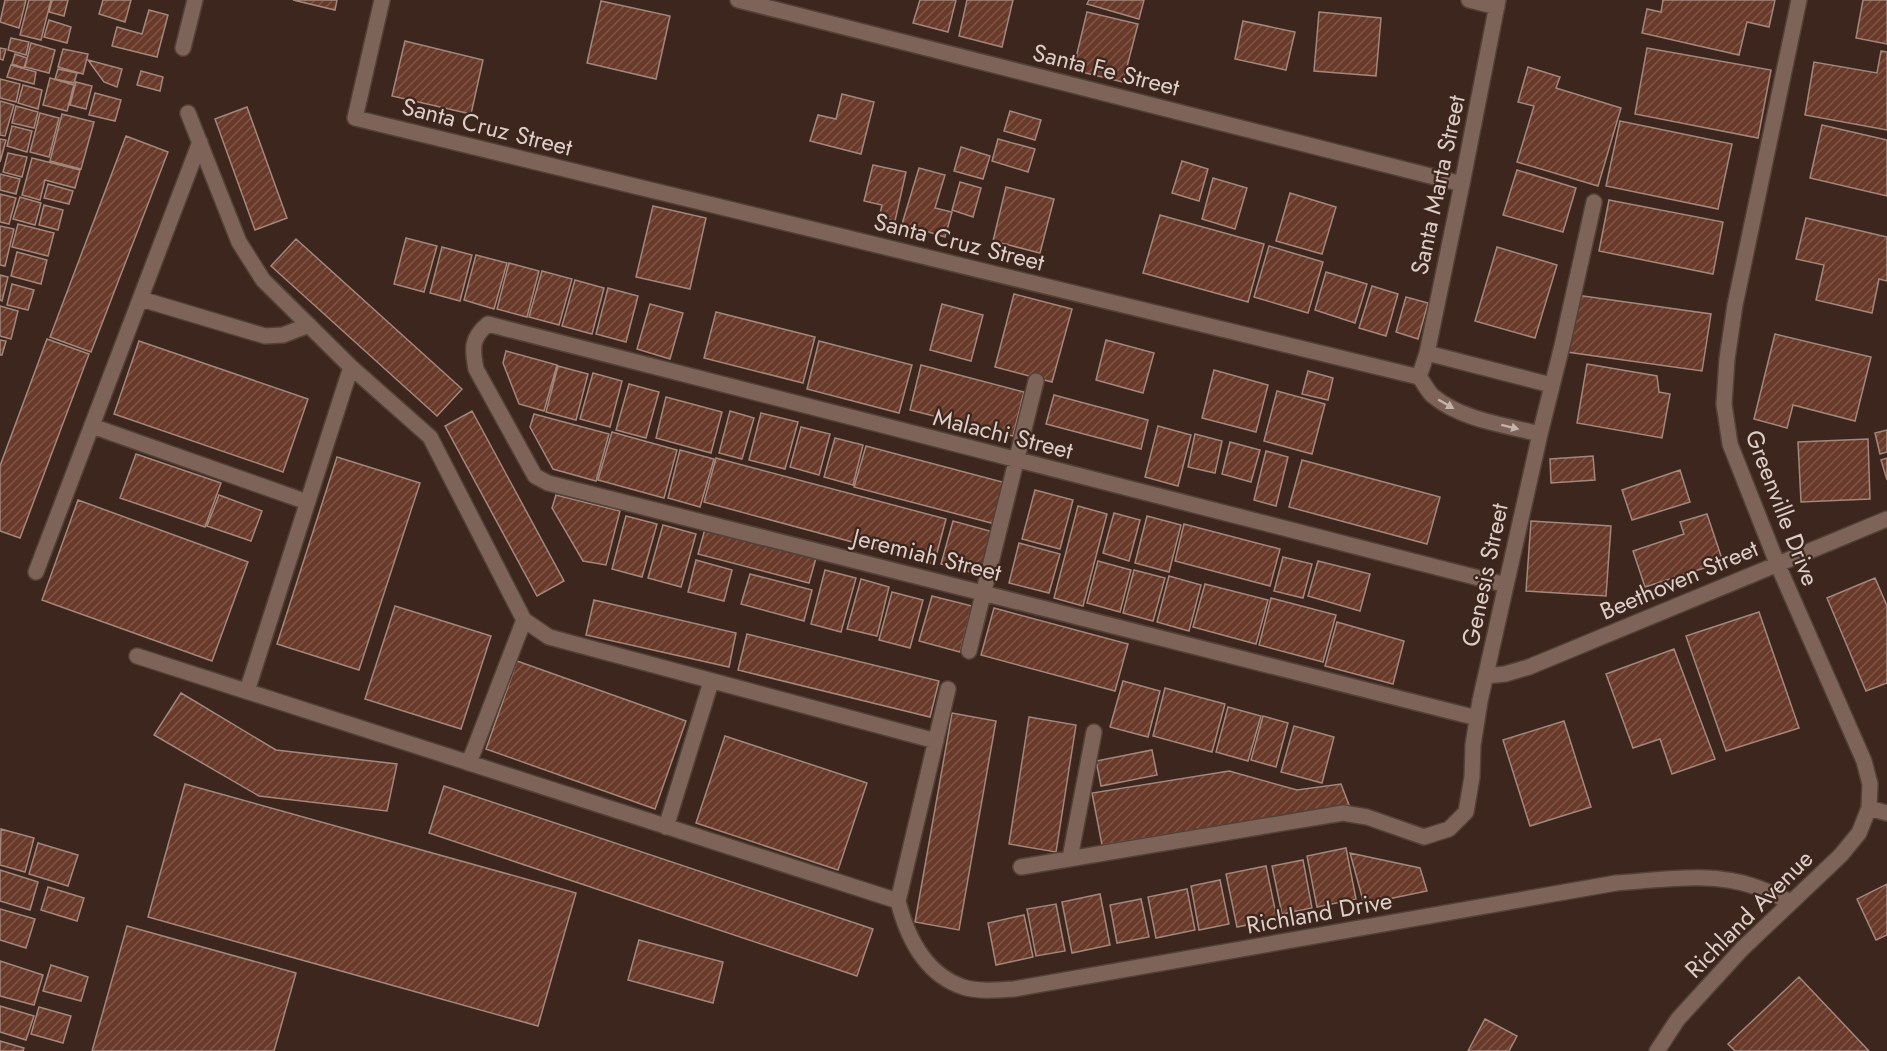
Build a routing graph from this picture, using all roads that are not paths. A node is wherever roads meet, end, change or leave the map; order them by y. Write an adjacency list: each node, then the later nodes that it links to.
1 (195, 0): 7 (street)
2 (382, 0): 17 (street, Santa Cruz Street)
3 (738, 0): 10 (street, Santa Fe Street)
4 (1469, 0): 6 (street)
5 (1799, 0): 25 (street, Greenville Drive)
6 (1497, 4): 10 (street, Santa Marta Street)
7 (183, 48)
8 (188, 112): 9 (street)
9 (200, 142): 12 (street); 14 (street)
10 (1462, 184): 15 (street, Santa Marta Street)
11 (1594, 202): 19 (street, Genesis Street)
12 (141, 299): 14 (street); 20 (street)
13 (488, 324): 22 (street, Malachi Street); 28 (street, Jeremiah Street)
14 (309, 325): 16 (street)
15 (1426, 352): 17 (street, Santa Marta Street); 19 (street)
16 (351, 367): 23 (street); 29 (street)
17 (1419, 377): 21 (street, one-way to 21)
18 (1036, 381): 22 (street)
19 (1551, 385): 21 (street, Genesis Street)
20 (92, 426): 23 (street); 26 (street)
21 (1540, 434): 27 (street, Genesis Street)
22 (1016, 461): 27 (street, Malachi Street); 28 (street)
23 (308, 502): 35 (street)
24 (1887, 519): 25 (street, Beethoven Street)
25 (1777, 563): 32 (street, Beethoven Street); 40 (street, Greenville Drive)
26 (36, 572)
27 (1506, 585): 32 (street, Genesis Street)
28 (984, 593): 30 (street); 36 (street, Jeremiah Street)
29 (524, 620): 33 (street); 39 (street)
30 (969, 651)
31 (137, 656): 35 (street)
32 (1486, 676): 36 (street, Genesis Street)
33 (711, 682): 38 (street); 42 (street)
34 (948, 689): 38 (street)
35 (247, 691): 39 (street)
36 (1477, 718): 43 (street, Genesis Street)
37 (1094, 732): 43 (street)
38 (936, 741): 45 (street)
39 (469, 763): 42 (street)
40 (1869, 808): 41 (street); 46 (street, Richland Avenue)
41 (1887, 813)
42 (666, 827): 45 (street)
43 (1070, 858): 44 (street, Genesis Street)
44 (1021, 867)
45 (898, 902): 46 (street, Richland Drive)
46 (1791, 903): 47 (street, Richland Avenue)
47 (1657, 1051)

